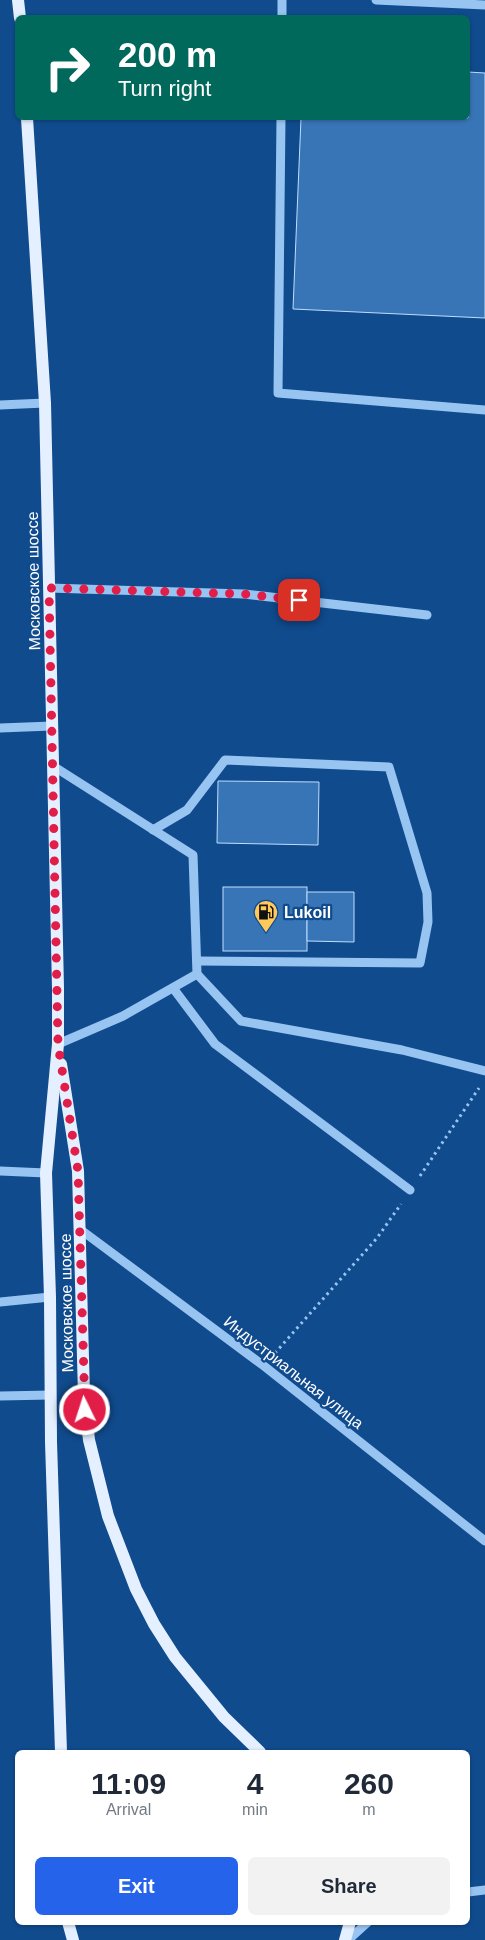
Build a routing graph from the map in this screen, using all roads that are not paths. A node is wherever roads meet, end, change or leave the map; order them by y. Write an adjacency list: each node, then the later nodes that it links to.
1 (18, 0): 5 (main road)
2 (282, 0): 6 (street)
3 (376, 0): 4 (street)
4 (485, 5)
5 (20, 15)
6 (282, 15)
7 (27, 120): 9 (main road, Московское шоссе)
8 (281, 120): 11 (street)
9 (45, 403): 10 (street); 12 (main road, Московское шоссе)
10 (0, 406)
11 (485, 410)
12 (49, 588): 13 (street); 14 (main road, Московское шоссе)
13 (428, 615)
14 (52, 726): 15 (street); 16 (main road, Московское шоссе)
15 (0, 728)
16 (53, 766): 17 (street); 21 (main road, Московское шоссе)
17 (154, 830): 18 (street); 18 (street)
18 (197, 961): 19 (street)
19 (197, 974): 20 (street); 22 (street)
20 (173, 988): 21 (street); 25 (street)
21 (58, 1044): 24 (main road, Московское шоссе); 26 (main road, Московское шоссе)
22 (485, 1071)
23 (0, 1170): 24 (street)
24 (46, 1173): 27 (main road, Московское шоссе)
25 (410, 1190)
26 (81, 1230): 31 (street, Индустриальная улица); 33 (main road, Московское шоссе)
27 (50, 1297): 28 (street); 29 (main road, Московское шоссе)
28 (0, 1302)
29 (51, 1395): 30 (street); 32 (main road, Московское шоссе)
30 (0, 1396)
31 (485, 1541)
32 (61, 1750)
33 (258, 1750)
34 (485, 1890): 35 (street)
35 (470, 1892)
36 (67, 1925): 40 (main road)
37 (68, 1925): 41 (main road)
38 (350, 1925): 42 (main road)
39 (364, 1925): 42 (street)
40 (67, 1940)
41 (73, 1940)
42 (347, 1940)

